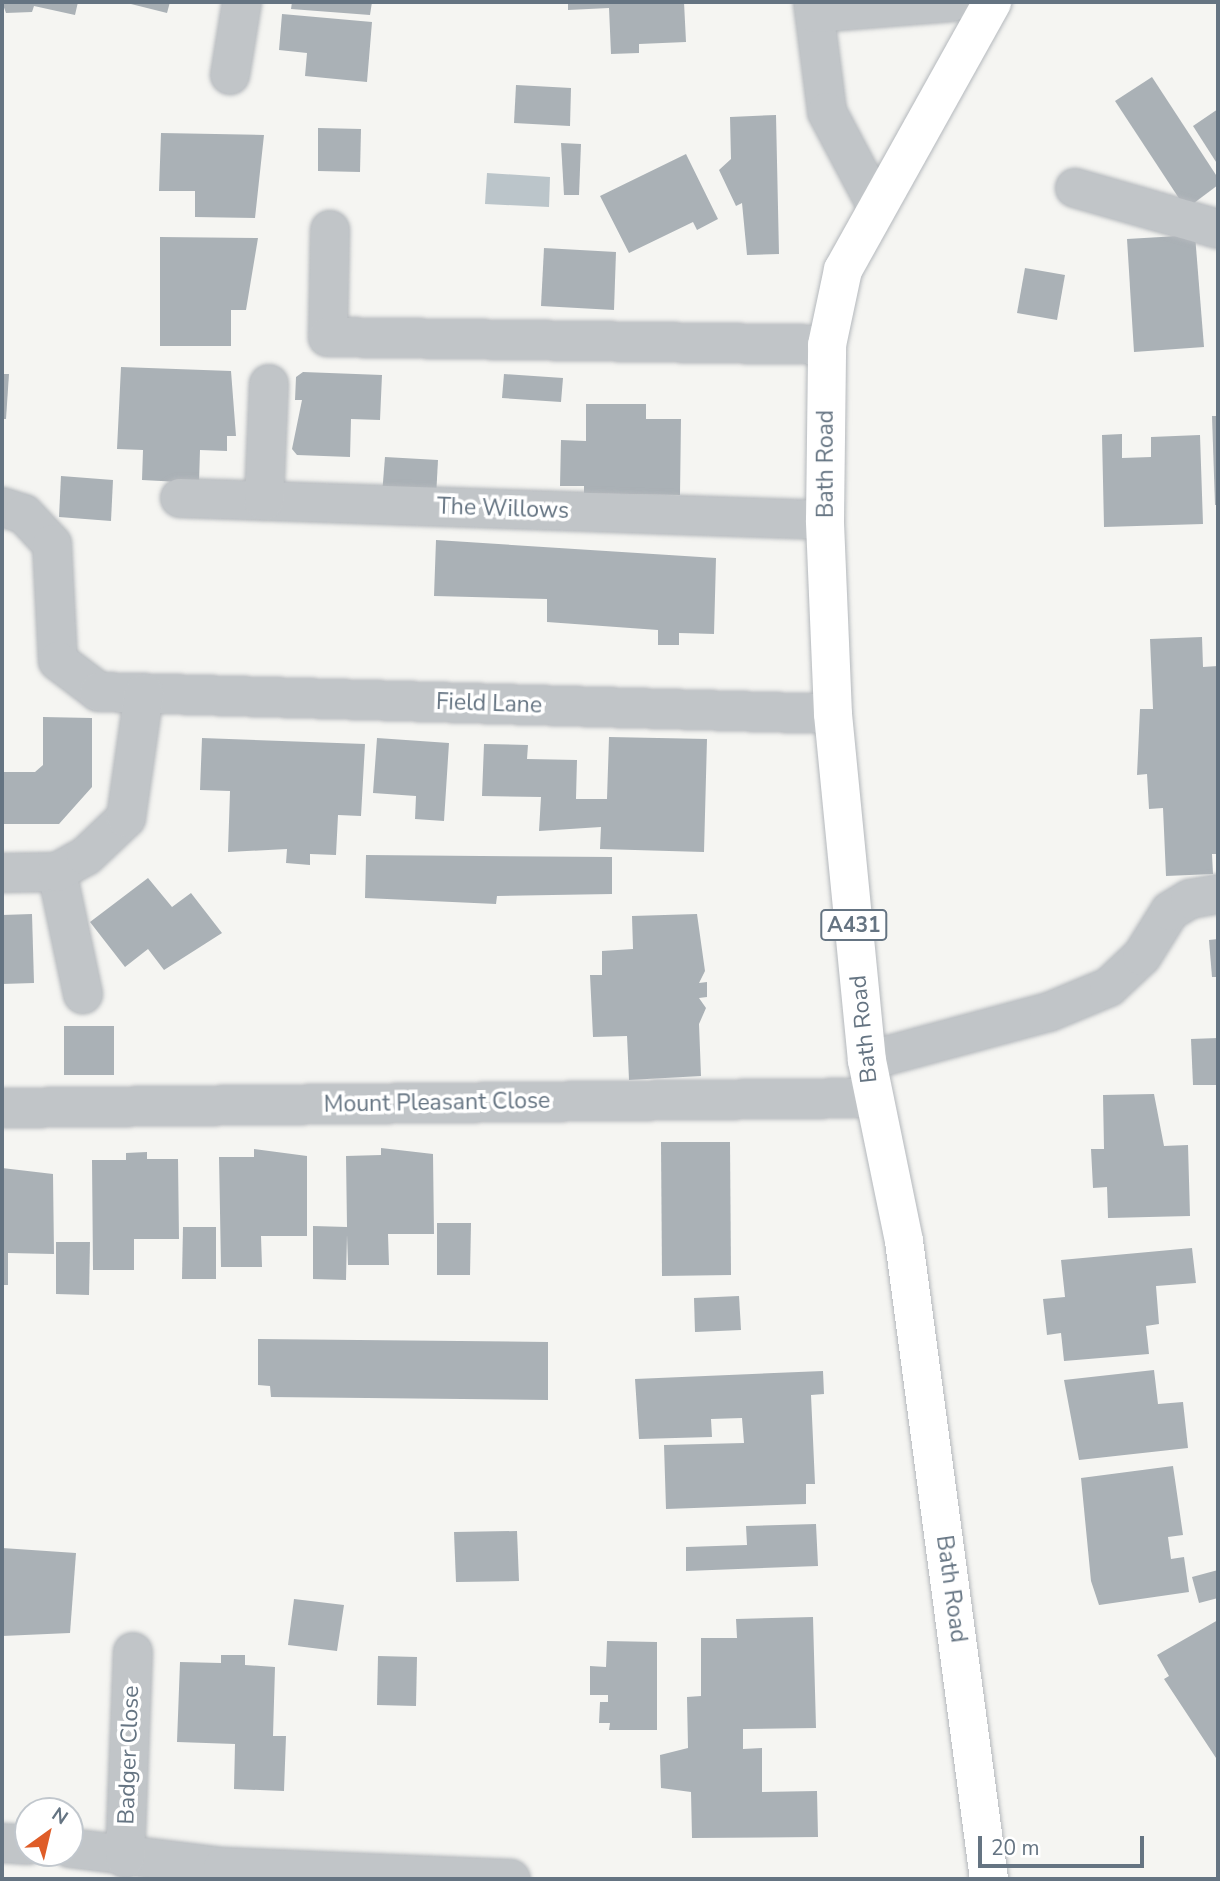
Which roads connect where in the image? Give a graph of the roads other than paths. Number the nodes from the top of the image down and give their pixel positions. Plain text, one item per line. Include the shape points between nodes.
1 (242, 2) edge
2 (952, 2) edge
3 (992, 2) edge
4 (814, 7) edge
5 (230, 75) dead end
6 (1075, 188) dead end
7 (877, 207) junction
8 (1218, 229) edge
9 (330, 230) dead end
10 (827, 345) junction
11 (270, 384) dead end
12 (180, 498) dead end
13 (264, 501) junction
14 (2, 507) edge
15 (825, 520) junction
16 (144, 693) junction
17 (833, 714) junction
18 (57, 872) junction
19 (2, 873) edge
20 (1218, 894) edge
21 (83, 994) dead end
22 (869, 1080) junction
23 (2, 1108) edge
24 (133, 1652) dead end
25 (84, 1851) edge
26 (125, 1858) junction
27 (223, 1873) edge
28 (511, 1879) edge
29 (989, 1879) edge

1 - 5 street
2 - 4 street
3 - 7 main road, Bath Road / A431
4 - 7 street via 827,112
6 - 8 street
7 - 10 main road, Bath Road / A431 via 843,270
9 - 10 street via 328,337
10 - 15 main road, Bath Road / A431
11 - 13 street
12 - 13 street, The Willows
13 - 15 street, The Willows
14 - 16 street, Field Lane via 24,514 52,544 58,661 99,692
15 - 17 main road, Bath Road / A431
16 - 17 street, Field Lane
16 - 18 street via 126,818 86,856
17 - 22 main road, Bath Road / A431
18 - 19 street
18 - 21 street
20 - 22 street, Mount Pleasant Close via 1170,911 1142,956 1109,987
22 - 23 street, Mount Pleasant Close
22 - 29 main road, Bath Road / A431 via 904,1241
24 - 26 street, Badger Close
25 - 26 street
26 - 27 street
27 - 28 street

